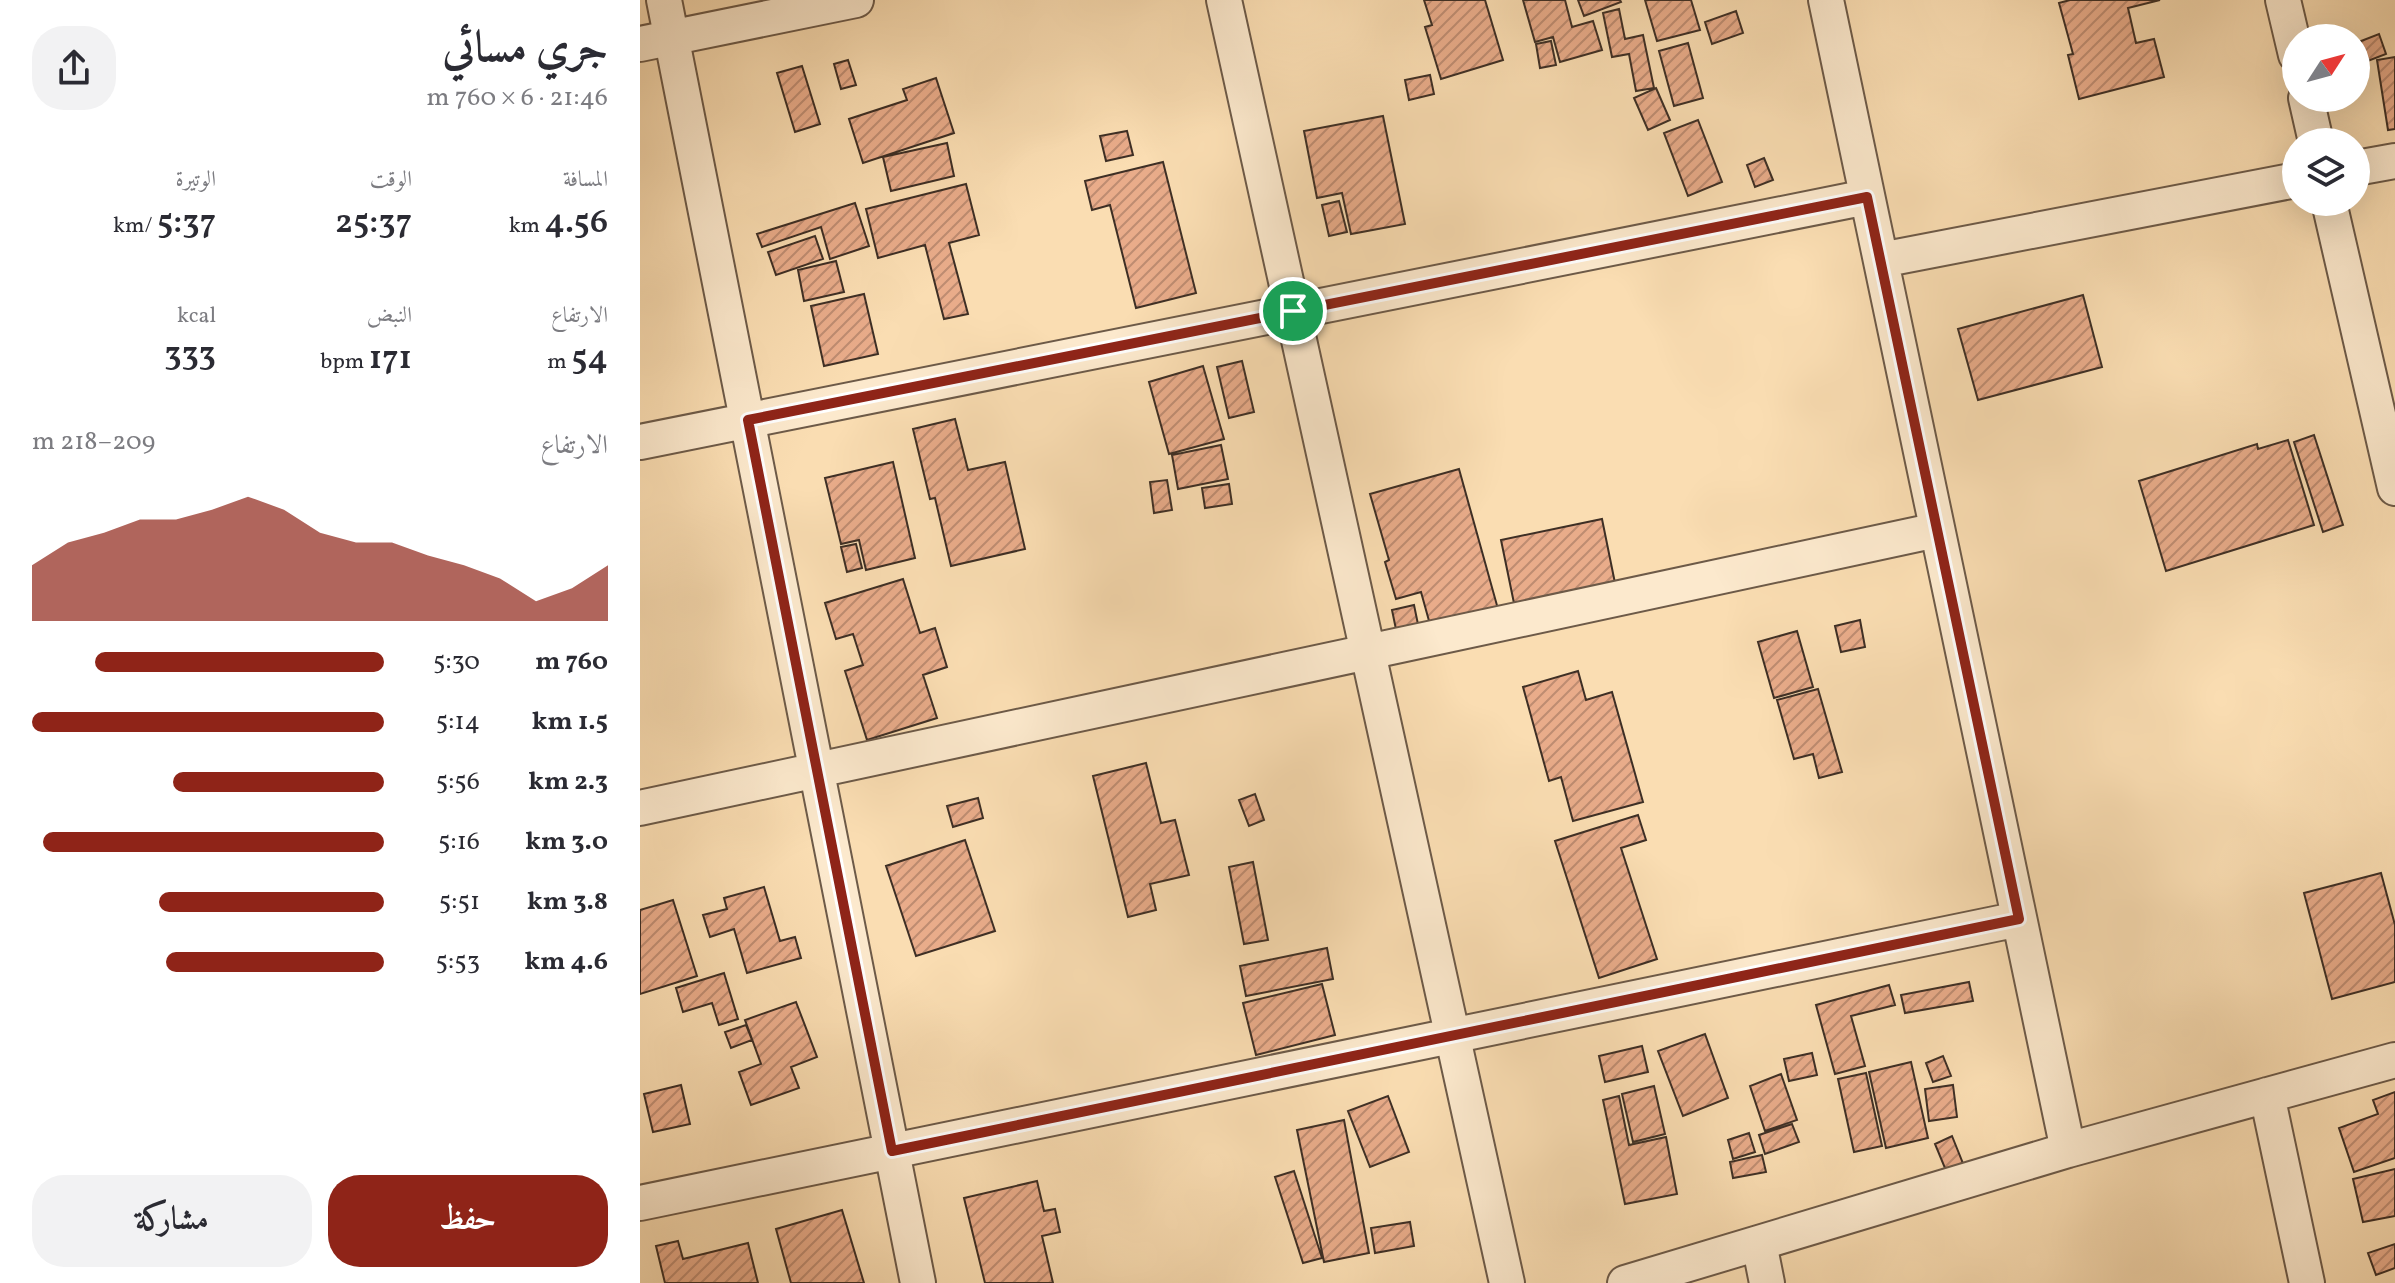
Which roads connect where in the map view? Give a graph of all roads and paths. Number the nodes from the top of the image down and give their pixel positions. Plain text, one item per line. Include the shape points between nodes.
1 (664, 0) edge
2 (856, 0) edge
3 (1224, 0) edge
4 (1826, 0) edge
5 (2283, 0) edge
6 (2289, 24) edge
7 (656, 41) edge
8 (2395, 161) edge
9 (2370, 165) edge
10 (2282, 183) edge
11 (1867, 197) junction
12 (2332, 216) edge
13 (1881, 260) junction
14 (1293, 311) junction
15 (748, 420) junction
16 (640, 442) edge
17 (2395, 488) edge
18 (1937, 530) junction
19 (1368, 652) junction
20 (817, 770) junction
21 (640, 808) edge
22 (2019, 919) junction
23 (1452, 1035) junction
24 (2395, 1060) edge
25 (2267, 1095) junction
26 (2068, 1150) junction
27 (892, 1151) junction
28 (640, 1203) edge
29 (1759, 1243) junction
30 (918, 1283) edge
31 (1507, 1283) edge
32 (1625, 1283) edge
33 (1767, 1283) edge
34 (2307, 1283) edge

1 - 7 street
2 - 7 street
3 - 14 street
4 - 11 street
5 - 6 street
7 - 15 street
8 - 9 street
10 - 13 street
11 - 13 street
11 - 14 street
12 - 17 street
13 - 18 street
14 - 15 street
14 - 19 street
15 - 16 street
15 - 20 street
18 - 19 street
18 - 22 street
19 - 20 street
19 - 23 street
20 - 21 street
20 - 27 street
22 - 23 street
22 - 26 street
23 - 27 street
23 - 31 street
24 - 25 street
25 - 26 street
25 - 34 street
26 - 29 street
27 - 28 street
27 - 30 street
29 - 32 street
29 - 33 street

